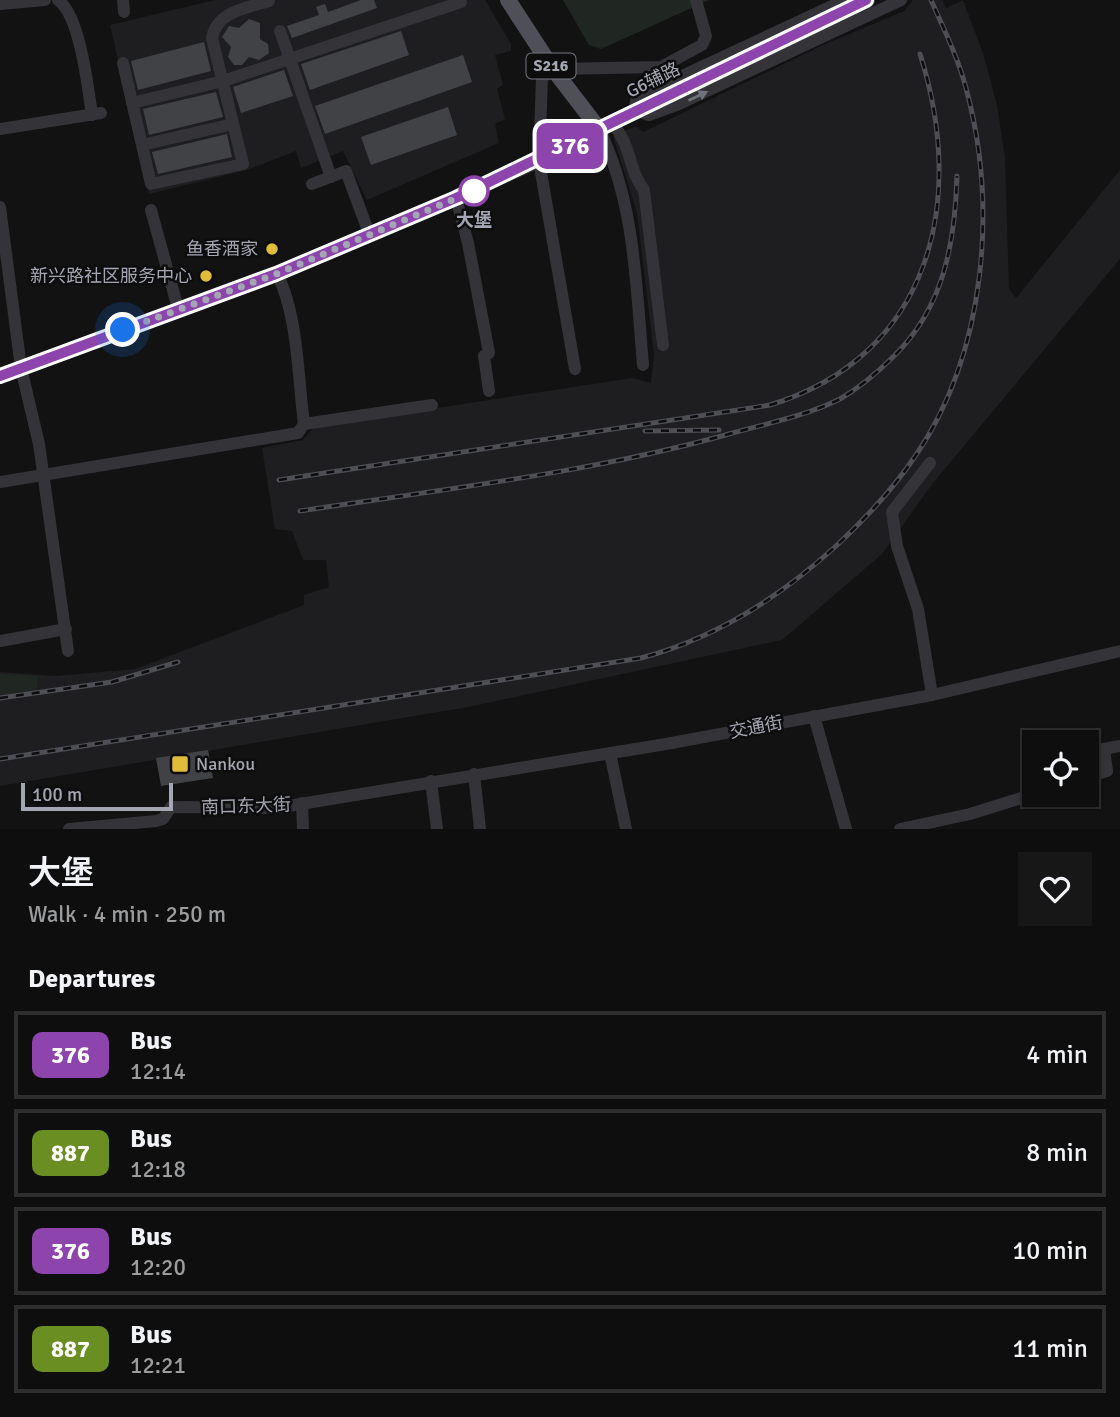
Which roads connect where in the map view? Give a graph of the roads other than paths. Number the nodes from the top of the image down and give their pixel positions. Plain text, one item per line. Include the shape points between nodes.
1 (45, 0) edge
2 (58, 0) edge
3 (508, 0) edge
4 (696, 0) edge
5 (845, 0) edge
6 (867, 0) edge
7 (901, 0) edge
8 (269, 1) edge
9 (461, 2) dead end
10 (0, 4) edge
11 (280, 31) dead end
12 (291, 59) junction
13 (123, 63) dead end
14 (661, 67) junction
15 (553, 69) junction
16 (223, 81) junction
17 (659, 88) junction
18 (132, 103) junction
19 (634, 110) junction
20 (233, 124) junction
21 (605, 125) junction
22 (0, 129) edge
23 (142, 145) junction
24 (539, 161) junction
25 (331, 177) junction
26 (312, 184) dead end
27 (456, 198) junction
28 (0, 207) edge
29 (151, 210) dead end
30 (370, 236) junction
31 (276, 274) junction
32 (179, 312) dead end
33 (663, 345) dead end
34 (643, 365) dead end
35 (21, 368) junction
36 (575, 369) dead end
37 (0, 375) edge
38 (489, 391) dead end
39 (432, 405) dead end
40 (304, 424) junction
41 (930, 463) dead end
42 (44, 475) junction
43 (0, 482) edge
44 (66, 629) junction
45 (0, 641) edge
46 (68, 651) dead end
47 (1120, 651) edge
48 (932, 695) junction
49 (814, 716) junction
50 (1120, 746) edge
51 (610, 753) junction
52 (1099, 773) edge
53 (474, 775) junction
54 (431, 781) junction
55 (389, 788) joint
56 (1022, 798) edge
57 (302, 803) junction
58 (970, 814) junction
59 (159, 825) edge
60 (69, 829) edge
61 (303, 829) edge
62 (438, 829) edge
63 (480, 829) edge
64 (626, 829) edge
65 (846, 829) edge
66 (900, 829) edge
67 (974, 829) edge

1 - 10 street
2 - 22 street via 83,59 97,114
3 - 15 main road, S216
4 - 14 street via 705,36 702,45
5 - 17 street
6 - 19 main road, G6辅路
19 -> 7 street via 649,115 679,104
8 - 16 street via 229,14 216,25 212,44
9 - 12 street
11 - 12 street
12 - 16 street
12 - 25 street
13 - 18 street
14 - 15 street
14 - 17 street
15 - 21 main road, S216
15 - 24 street via 542,78 539,96
16 - 18 street
16 - 20 street
17 - 19 street via 638,97
18 - 23 street
19 - 21 main road, G6辅路
20 - 23 street
20 - 23 street via 243,164 151,184
21 - 24 street
21 - 33 street via 625,137 636,180 644,190
21 - 34 street via 631,233
24 - 27 street
24 - 36 street
25 - 26 street
25 - 30 street via 346,171
27 - 30 street
27 - 38 street via 489,353 484,356
28 - 35 street
29 - 32 street
30 - 31 street
31 - 35 street
31 - 40 street via 291,325
35 - 37 street
35 - 42 street
39 - 40 street
40 - 42 street via 298,433
41 - 48 street via 891,512 918,609
42 - 43 street
42 - 44 street
44 - 45 street
44 - 46 street
47 - 48 street, 交通街
48 - 49 street, 交通街
49 - 51 street, 交通街
49 - 65 street
50 - 52 street via 1104,749 1107,771
51 - 53 street, 交通街
51 - 64 street
53 - 54 street, 交通街
53 - 63 street
54 - 55 street, 交通街
54 - 62 street
55 - 57 street, 南口东大街
56 - 58 street
57 - 59 street, 南口东大街 via 276,808 171,807
57 - 61 street
58 - 66 street
58 - 67 street
59 - 60 street, 南口东大街

